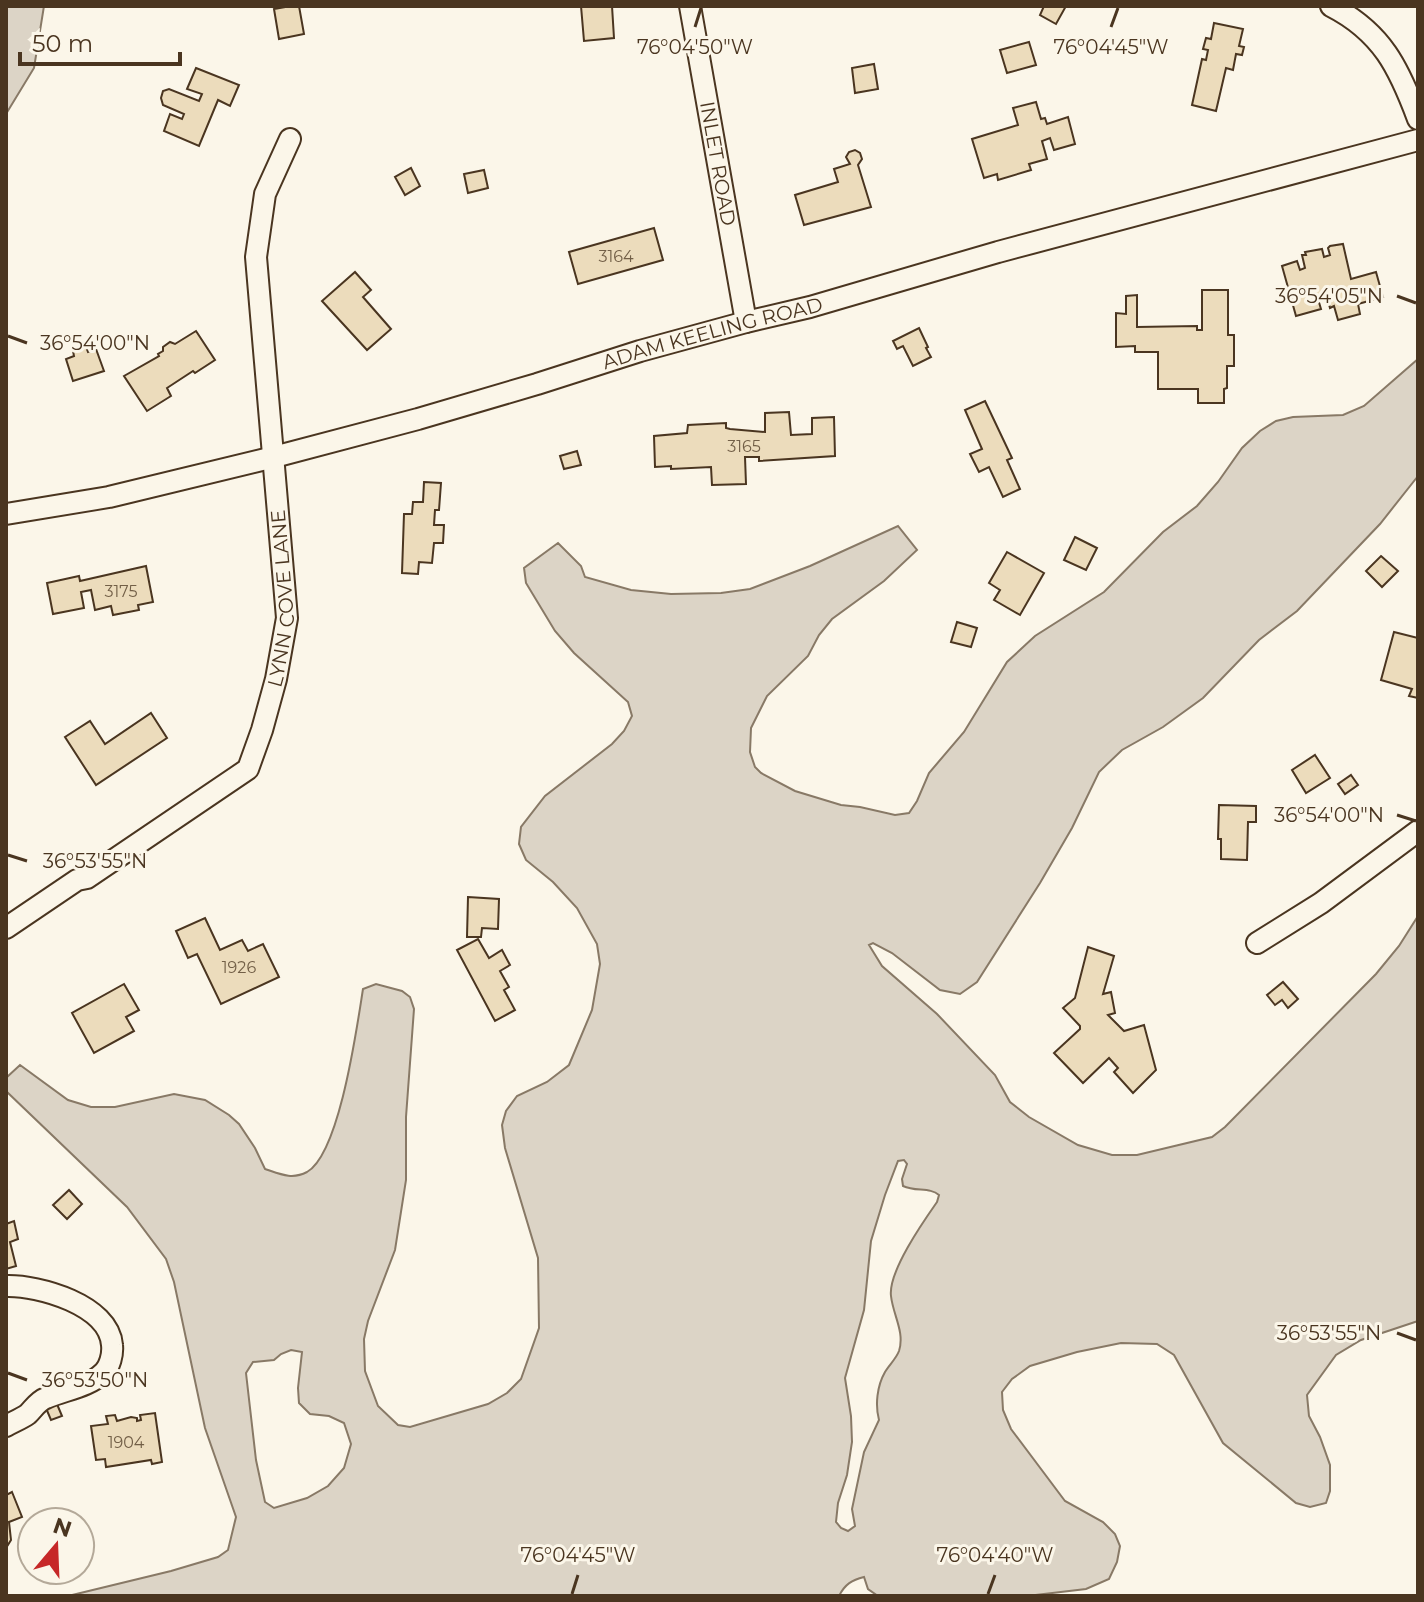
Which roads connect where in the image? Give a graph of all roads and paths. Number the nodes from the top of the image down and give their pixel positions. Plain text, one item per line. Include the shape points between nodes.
1 (690, 6) edge
2 (1331, 6) edge
3 (1418, 119) edge
4 (290, 139) dead end
5 (1418, 140) edge
6 (746, 322) junction
7 (274, 457) junction
8 (6, 514) edge
9 (1418, 831) edge
10 (6, 928) edge
11 (1257, 943) dead end
12 (6, 1286) edge
13 (6, 1426) edge

1 - 6 street, INLET ROAD
2 - 3 street via 1380,44 1404,81
4 - 7 street, LYNN COVE LANE via 265,194 256,257
5 - 6 street, ADAM KEELING ROAD
6 - 7 street, ADAM KEELING ROAD
7 - 8 street, ADAM KEELING ROAD via 109,497
7 - 10 street, LYNN COVE LANE via 287,618 276,679 248,769
9 - 11 street
12 - 13 street via 71,1301 98,1316 112,1341 101,1375 42,1399

